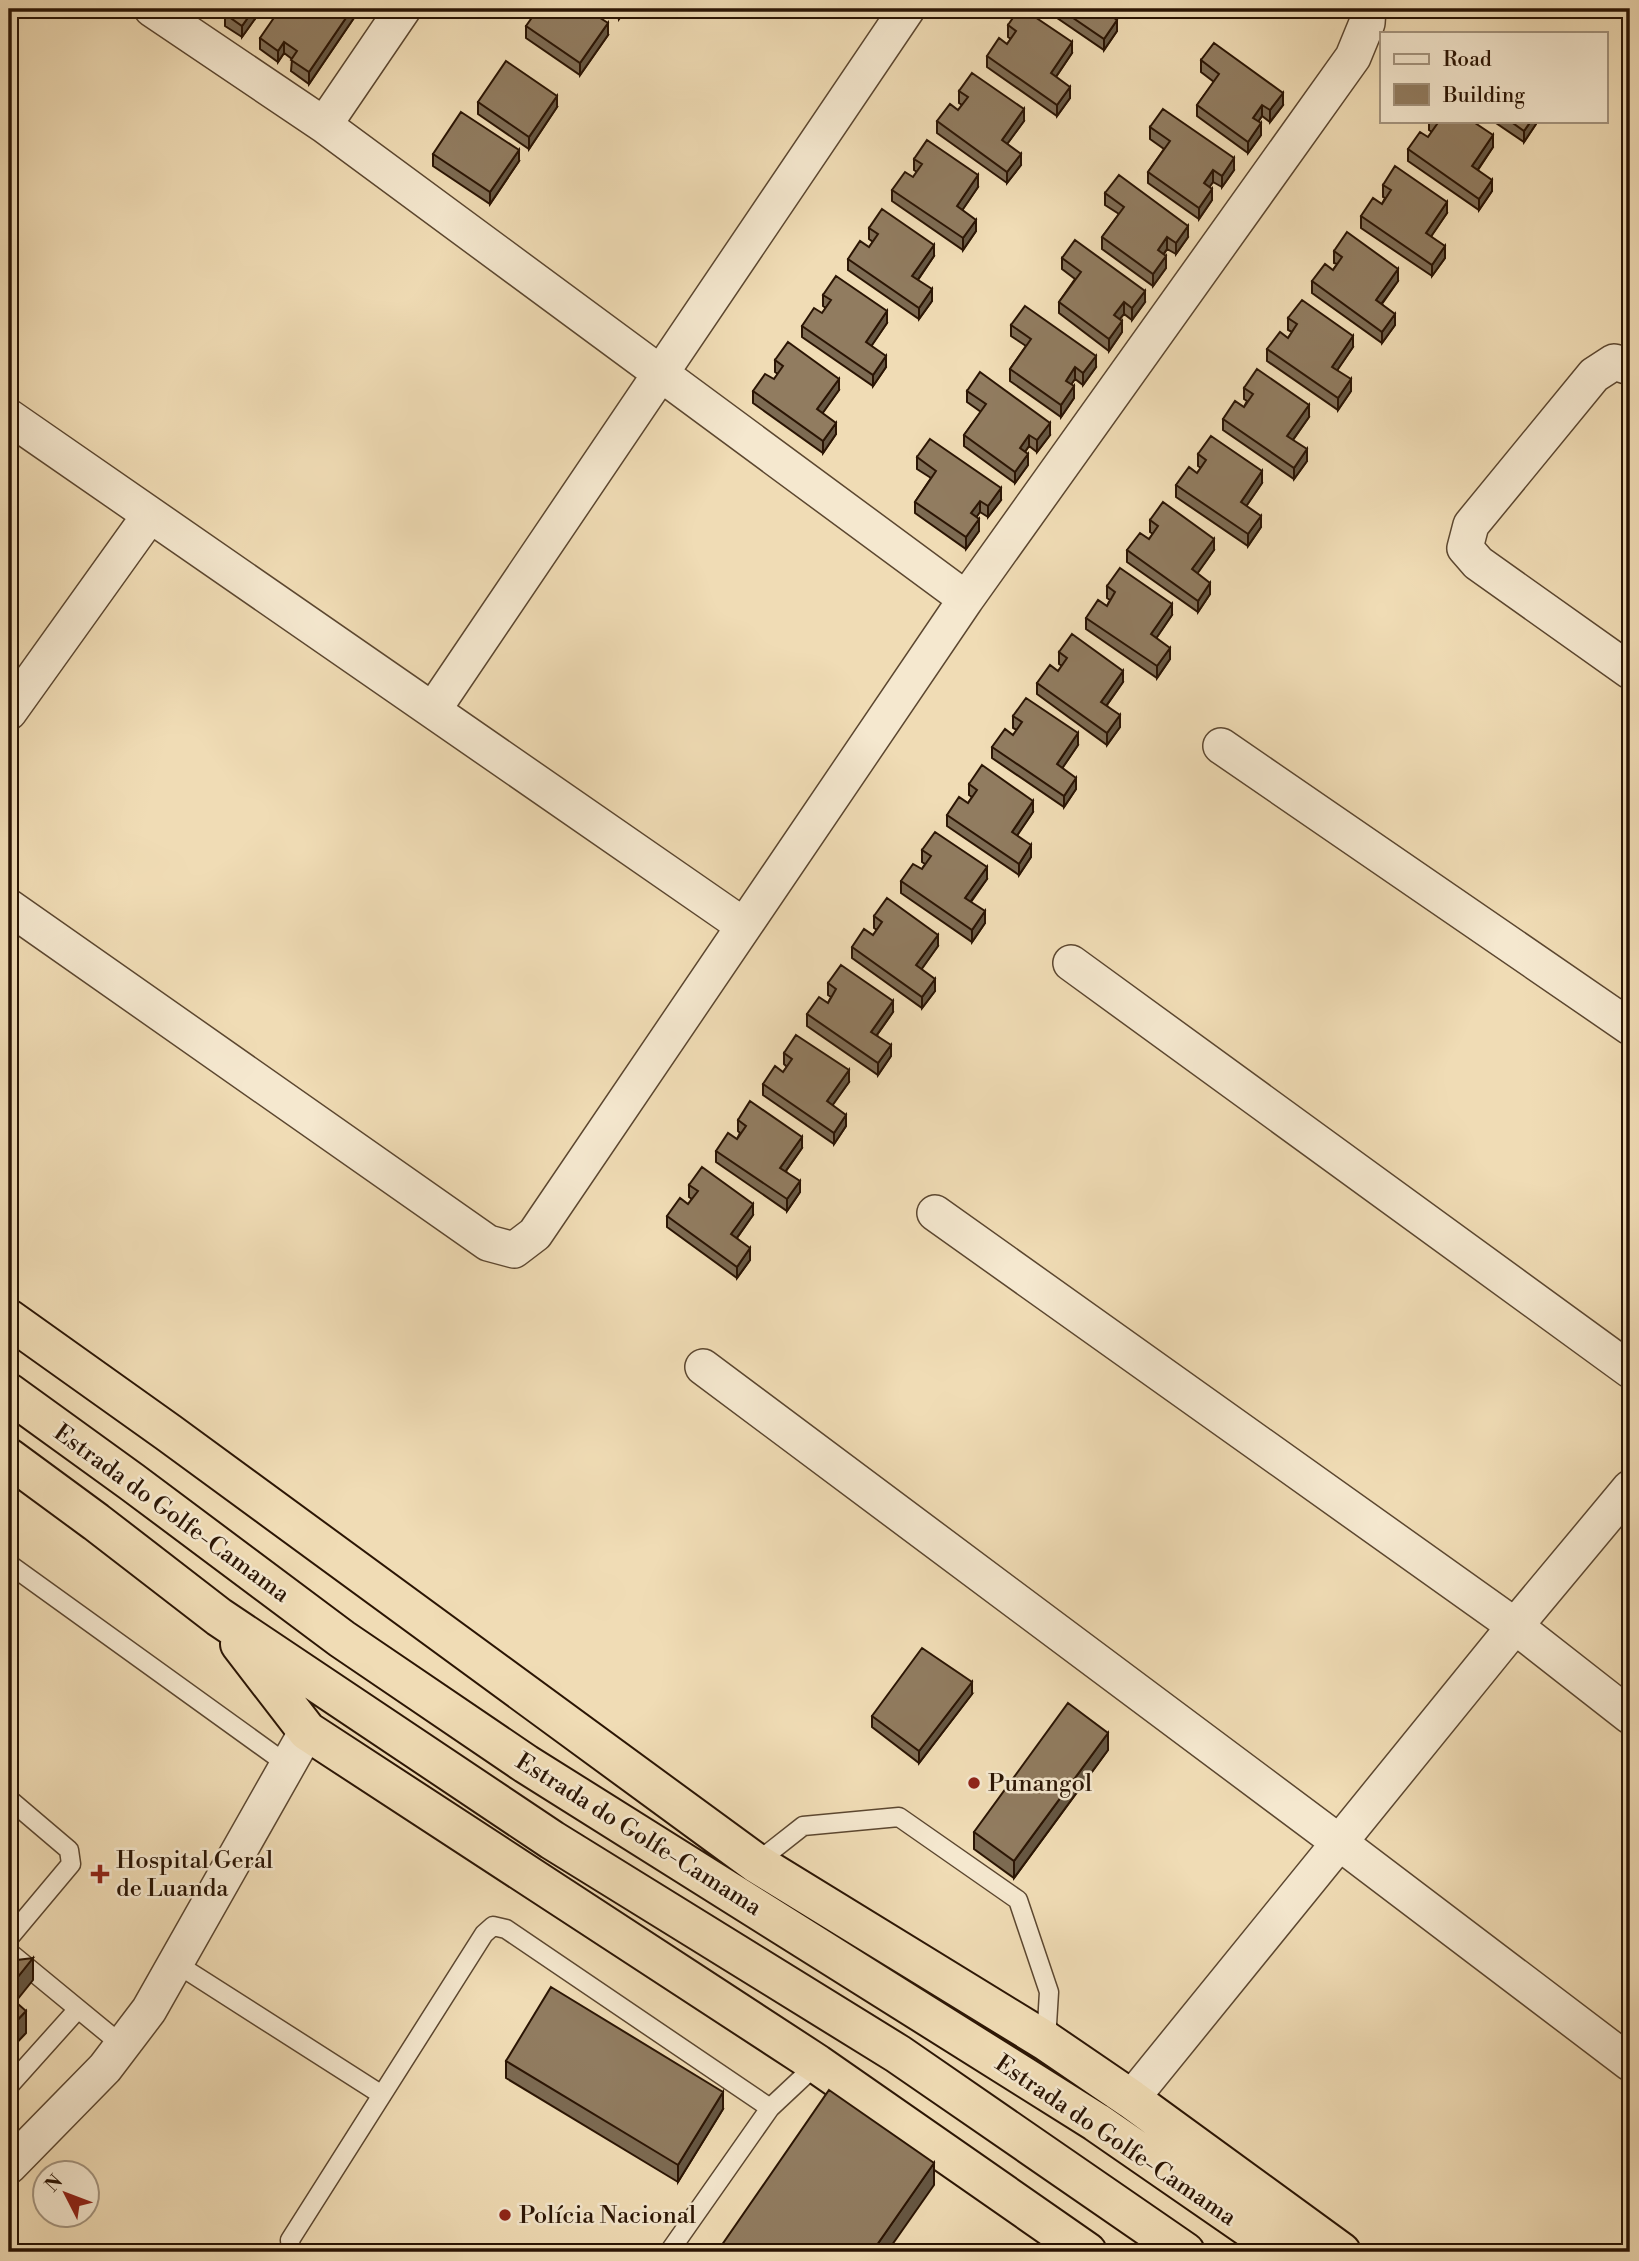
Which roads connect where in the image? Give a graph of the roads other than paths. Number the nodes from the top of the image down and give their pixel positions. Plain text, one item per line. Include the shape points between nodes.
1 (152, 9) edge
2 (403, 9) edge
3 (907, 9) edge
4 (1368, 9) edge
5 (324, 125) junction
6 (1630, 367) edge
7 (662, 373) junction
8 (9, 417) edge
9 (150, 515) junction
10 (966, 599) junction
11 (1630, 671) edge
12 (433, 710) junction
13 (9, 712) edge
14 (1221, 746) dead end
15 (9, 907) edge
16 (744, 926) junction
17 (1071, 963) dead end
18 (1630, 1027) edge
19 (935, 1213) dead end
20 (9, 1319) edge
21 (704, 1367) dead end
22 (1630, 1370) edge
23 (9, 1394) edge
24 (9, 1458) edge
25 (1630, 1488) edge
26 (9, 1564) edge
27 (219, 1617) junction
28 (1515, 1626) junction
29 (1630, 1716) edge
30 (307, 1731) junction
31 (288, 1765) junction
32 (9, 1799) edge
33 (1340, 1843) junction
34 (756, 1863) junction
35 (9, 1938) edge
36 (9, 1952) edge
37 (177, 1964) junction
38 (78, 2009) junction
39 (1046, 2041) junction
40 (122, 2045) junction
41 (1630, 2063) edge
42 (817, 2064) junction
43 (9, 2086) edge
44 (382, 2095) junction
45 (1131, 2099) junction
46 (770, 2108) junction
47 (9, 2166) edge
48 (294, 2252) edge
49 (670, 2252) edge
50 (1087, 2252) edge
51 (1185, 2252) edge
52 (1284, 2252) edge
53 (1341, 2252) edge

1 - 5 street
2 - 5 street
3 - 7 street
4 - 10 street via 1353,57
5 - 7 street
6 - 11 street via 1614,362 1594,376 1471,525 1465,548 1478,563
7 - 10 street
7 - 12 street
8 - 9 street
9 - 12 street
9 - 13 street
10 - 16 street
12 - 16 street
14 - 18 street
15 - 16 street via 488,1243 514,1250 535,1234
17 - 22 street
19 - 28 street
20 - 34 highway
21 - 33 street
23 - 52 highway, Estrada do Golfe-Camama via 342,1639 526,1764 1096,2122
24 - 27 highway, Estrada do Golfe-Camama
25 - 28 street
26 - 31 lane
27 - 30 highway
27 - 51 highway, Estrada do Golfe-Camama via 552,1840 898,2054
28 - 29 street
28 - 33 street
30 - 31 street
30 - 42 highway
31 - 37 street
32 - 35 lane via 69,1850 71,1864
33 - 41 street
33 - 45 street
34 - 39 highway
34 - 39 lane via 803,1826 899,1816 1018,1900 1049,1992
36 - 38 lane
37 - 40 street
37 - 44 lane
38 - 40 lane
38 - 43 lane
39 - 45 highway
40 - 47 street
42 - 46 lane
42 - 50 highway
44 - 46 lane via 493,1926 506,1929
44 - 48 lane via 290,2240
45 - 53 highway
46 - 49 lane

